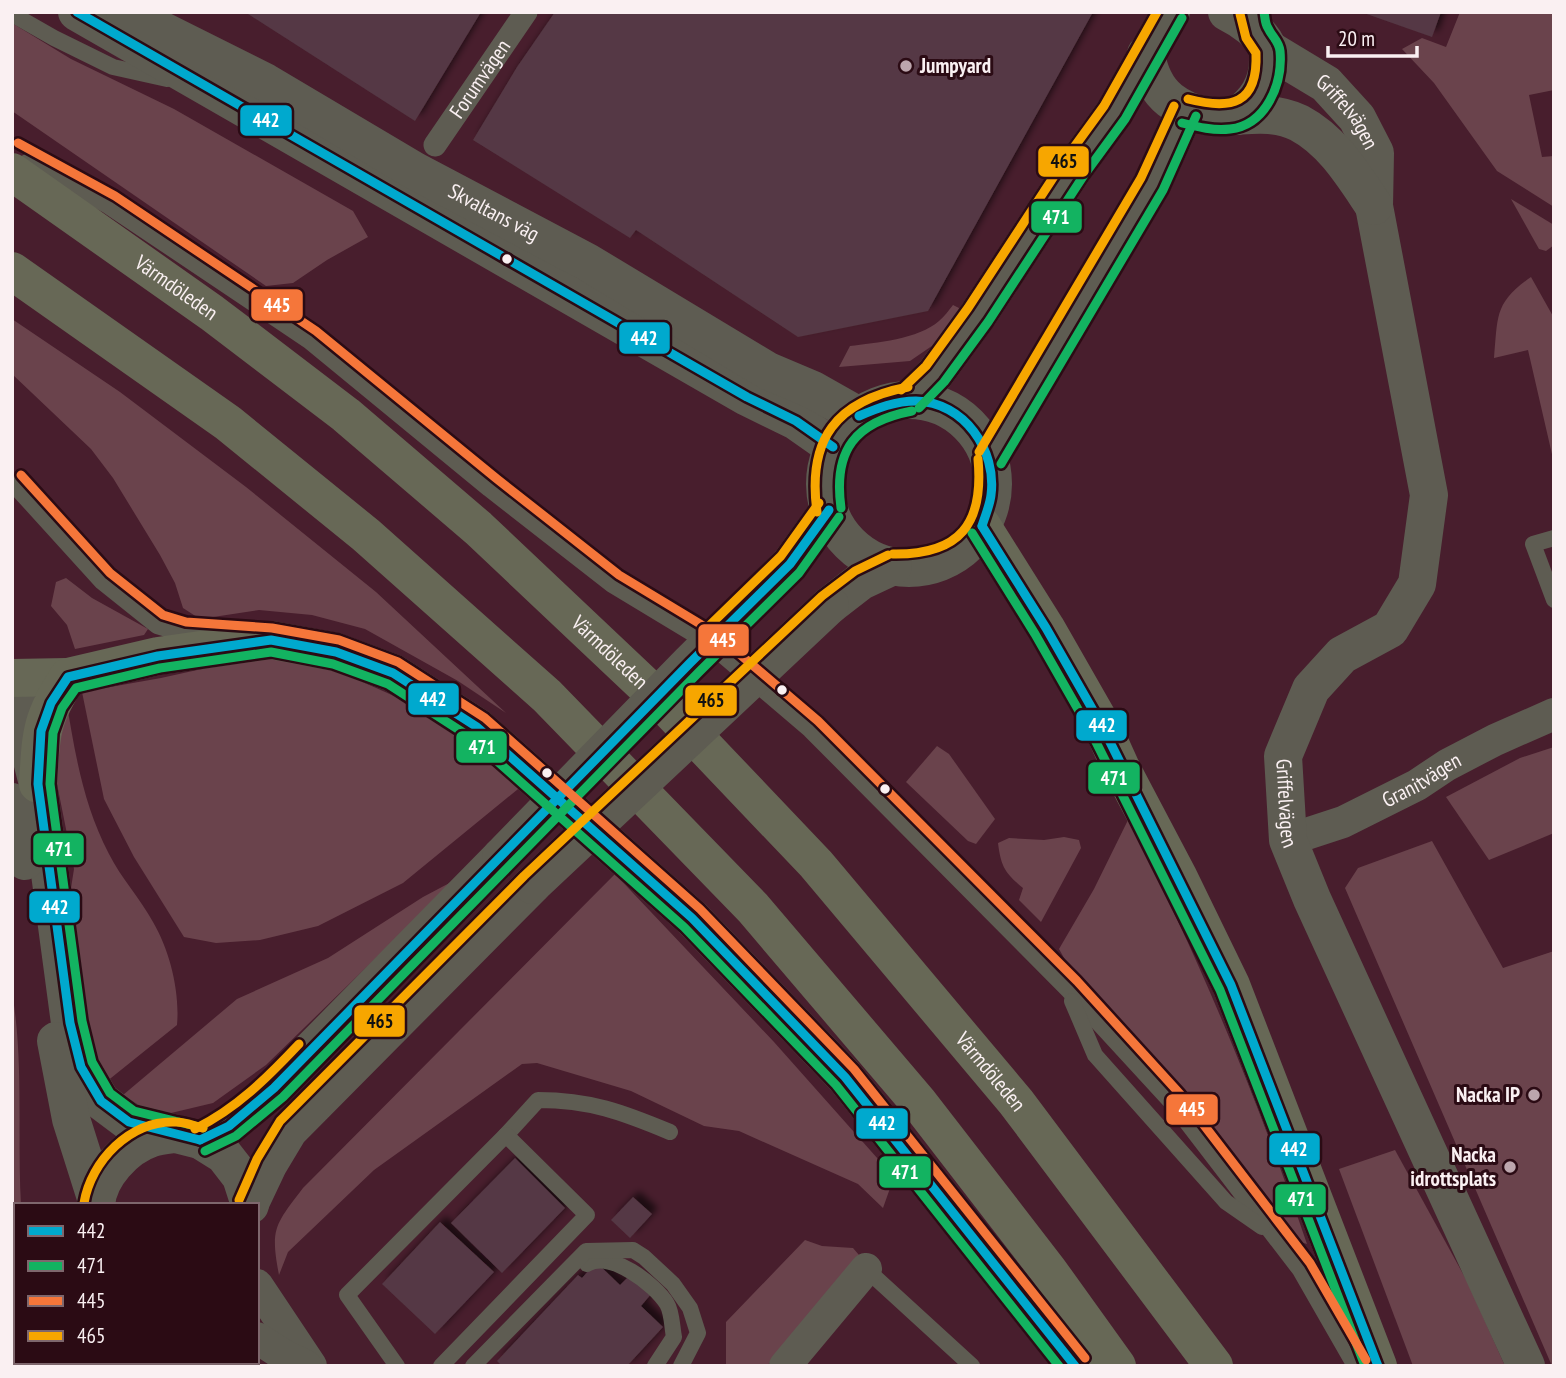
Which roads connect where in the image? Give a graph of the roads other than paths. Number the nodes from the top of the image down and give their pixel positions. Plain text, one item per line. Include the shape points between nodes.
1 (77, 12) edge
2 (125, 12) edge
3 (162, 12) edge
4 (526, 12) edge
5 (12, 14) edge
6 (1173, 14) edge
7 (1251, 26) edge
8 (1146, 54) junction
9 (265, 82) junction
10 (204, 87) junction
11 (1185, 111) junction
12 (1237, 116) junction
13 (435, 145) dead end
14 (12, 154) edge
15 (12, 172) edge
16 (1374, 206) junction
17 (12, 271) edge
18 (910, 399) junction
19 (859, 416) junction
20 (833, 447) junction
21 (990, 458) junction
22 (12, 483) edge
23 (829, 510) junction
24 (982, 526) junction
25 (1554, 538) edge
26 (892, 566) junction
27 (1554, 600) edge
28 (271, 640) junction
29 (68, 677) junction
30 (12, 681) edge
31 (1554, 714) edge
32 (25, 793) edge
33 (1288, 840) junction
34 (1068, 990) junction
35 (670, 1132) dead end
36 (506, 1135) junction
37 (187, 1137) junction
38 (96, 1201) edge
39 (250, 1203) edge
40 (250, 1203) edge
41 (1275, 1237) junction
42 (866, 1269) joint
43 (259, 1289) edge
44 (259, 1339) edge
45 (306, 1366) edge
46 (311, 1366) edge
47 (397, 1366) edge
48 (441, 1366) edge
49 (473, 1366) edge
50 (486, 1366) edge
51 (655, 1366) edge
52 (681, 1366) edge
53 (785, 1366) edge
54 (972, 1366) edge
55 (1075, 1366) edge
56 (1117, 1366) edge
57 (1214, 1366) edge
58 (1355, 1366) edge
59 (1378, 1366) edge
60 (1526, 1366) edge

1 - 10 street, Skvaltans väg
2 - 9 street, Skvaltans väg
3 - 9 lane
4 - 13 street, Forumvägen
5 - 10 lane via 113,67
6 - 8 street
7 - 12 street via 1268,69 1252,105
7 - 16 street, Griffelvägen via 1326,84 1357,118 1375,153
8 - 11 street via 1149,72 1161,92
8 - 18 street via 1114,113 978,315 935,374
9 - 19 street, Skvaltans väg via 415,171 587,262 768,371
10 - 20 street, Skvaltans väg via 796,421
11 - 12 street, Griffelvägen
11 - 21 street via 1152,184
12 - 16 street, Griffelvägen via 1264,114 1297,123 1325,142
14 - 34 lane via 108,206 309,341 612,585 708,643 810,730
15 - 57 highway, Värmdöleden via 346,415 478,528 658,698 816,864 1008,1092
16 - 33 street, Griffelvägen via 1429,495 1418,584 1390,629 1342,655 1311,689 1283,757
17 - 56 highway via 228,423 366,535 547,696 753,908 911,1092
18 - 19 street via 883,404
18 - 21 street via 927,401 959,416 983,442
19 - 20 street
20 - 23 street via 825,479
21 - 24 street via 993,493
22 - 28 lane via 102,582 157,626 184,634
23 - 26 street via 854,547
23 - 37 street, bridge via 790,564 274,1088 229,1126
24 - 26 street via 959,552 944,561 910,568
24 - 59 highway via 1102,726 1231,985
25 - 27 lane via 1533,544
26 - 39 street, bridge via 861,581 830,605 532,885 289,1130
28 - 29 highway via 158,656
28 - 55 highway via 336,652 393,673 477,727 692,918 845,1077
29 - 30 highway
29 - 32 highway via 51,703
30 - 32 street
31 - 33 street, Granitvägen via 1495,740 1343,822
32 - 37 street via 81,1067 101,1101 129,1122
32 - 38 street via 32,894 61,1075
33 - 60 street, Griffelvägen
34 - 41 lane via 1171,1101
34 - 41 lane via 1095,1055 1226,1202
35 - 36 lane via 572,1100 538,1100
36 - 47 lane via 347,1295
36 - 48 lane via 587,1215
37 - 38 street via 152,1138 130,1150 108,1171
37 - 40 street via 224,1154 241,1177
41 - 58 lane via 1300,1270
42 - 53 street
42 - 54 lane
43 - 46 street
44 - 45 street
49 - 52 lane via 586,1251 633,1250 673,1284 690,1308 698,1333
50 - 51 lane via 578,1269 593,1260 641,1276 668,1305 674,1337

